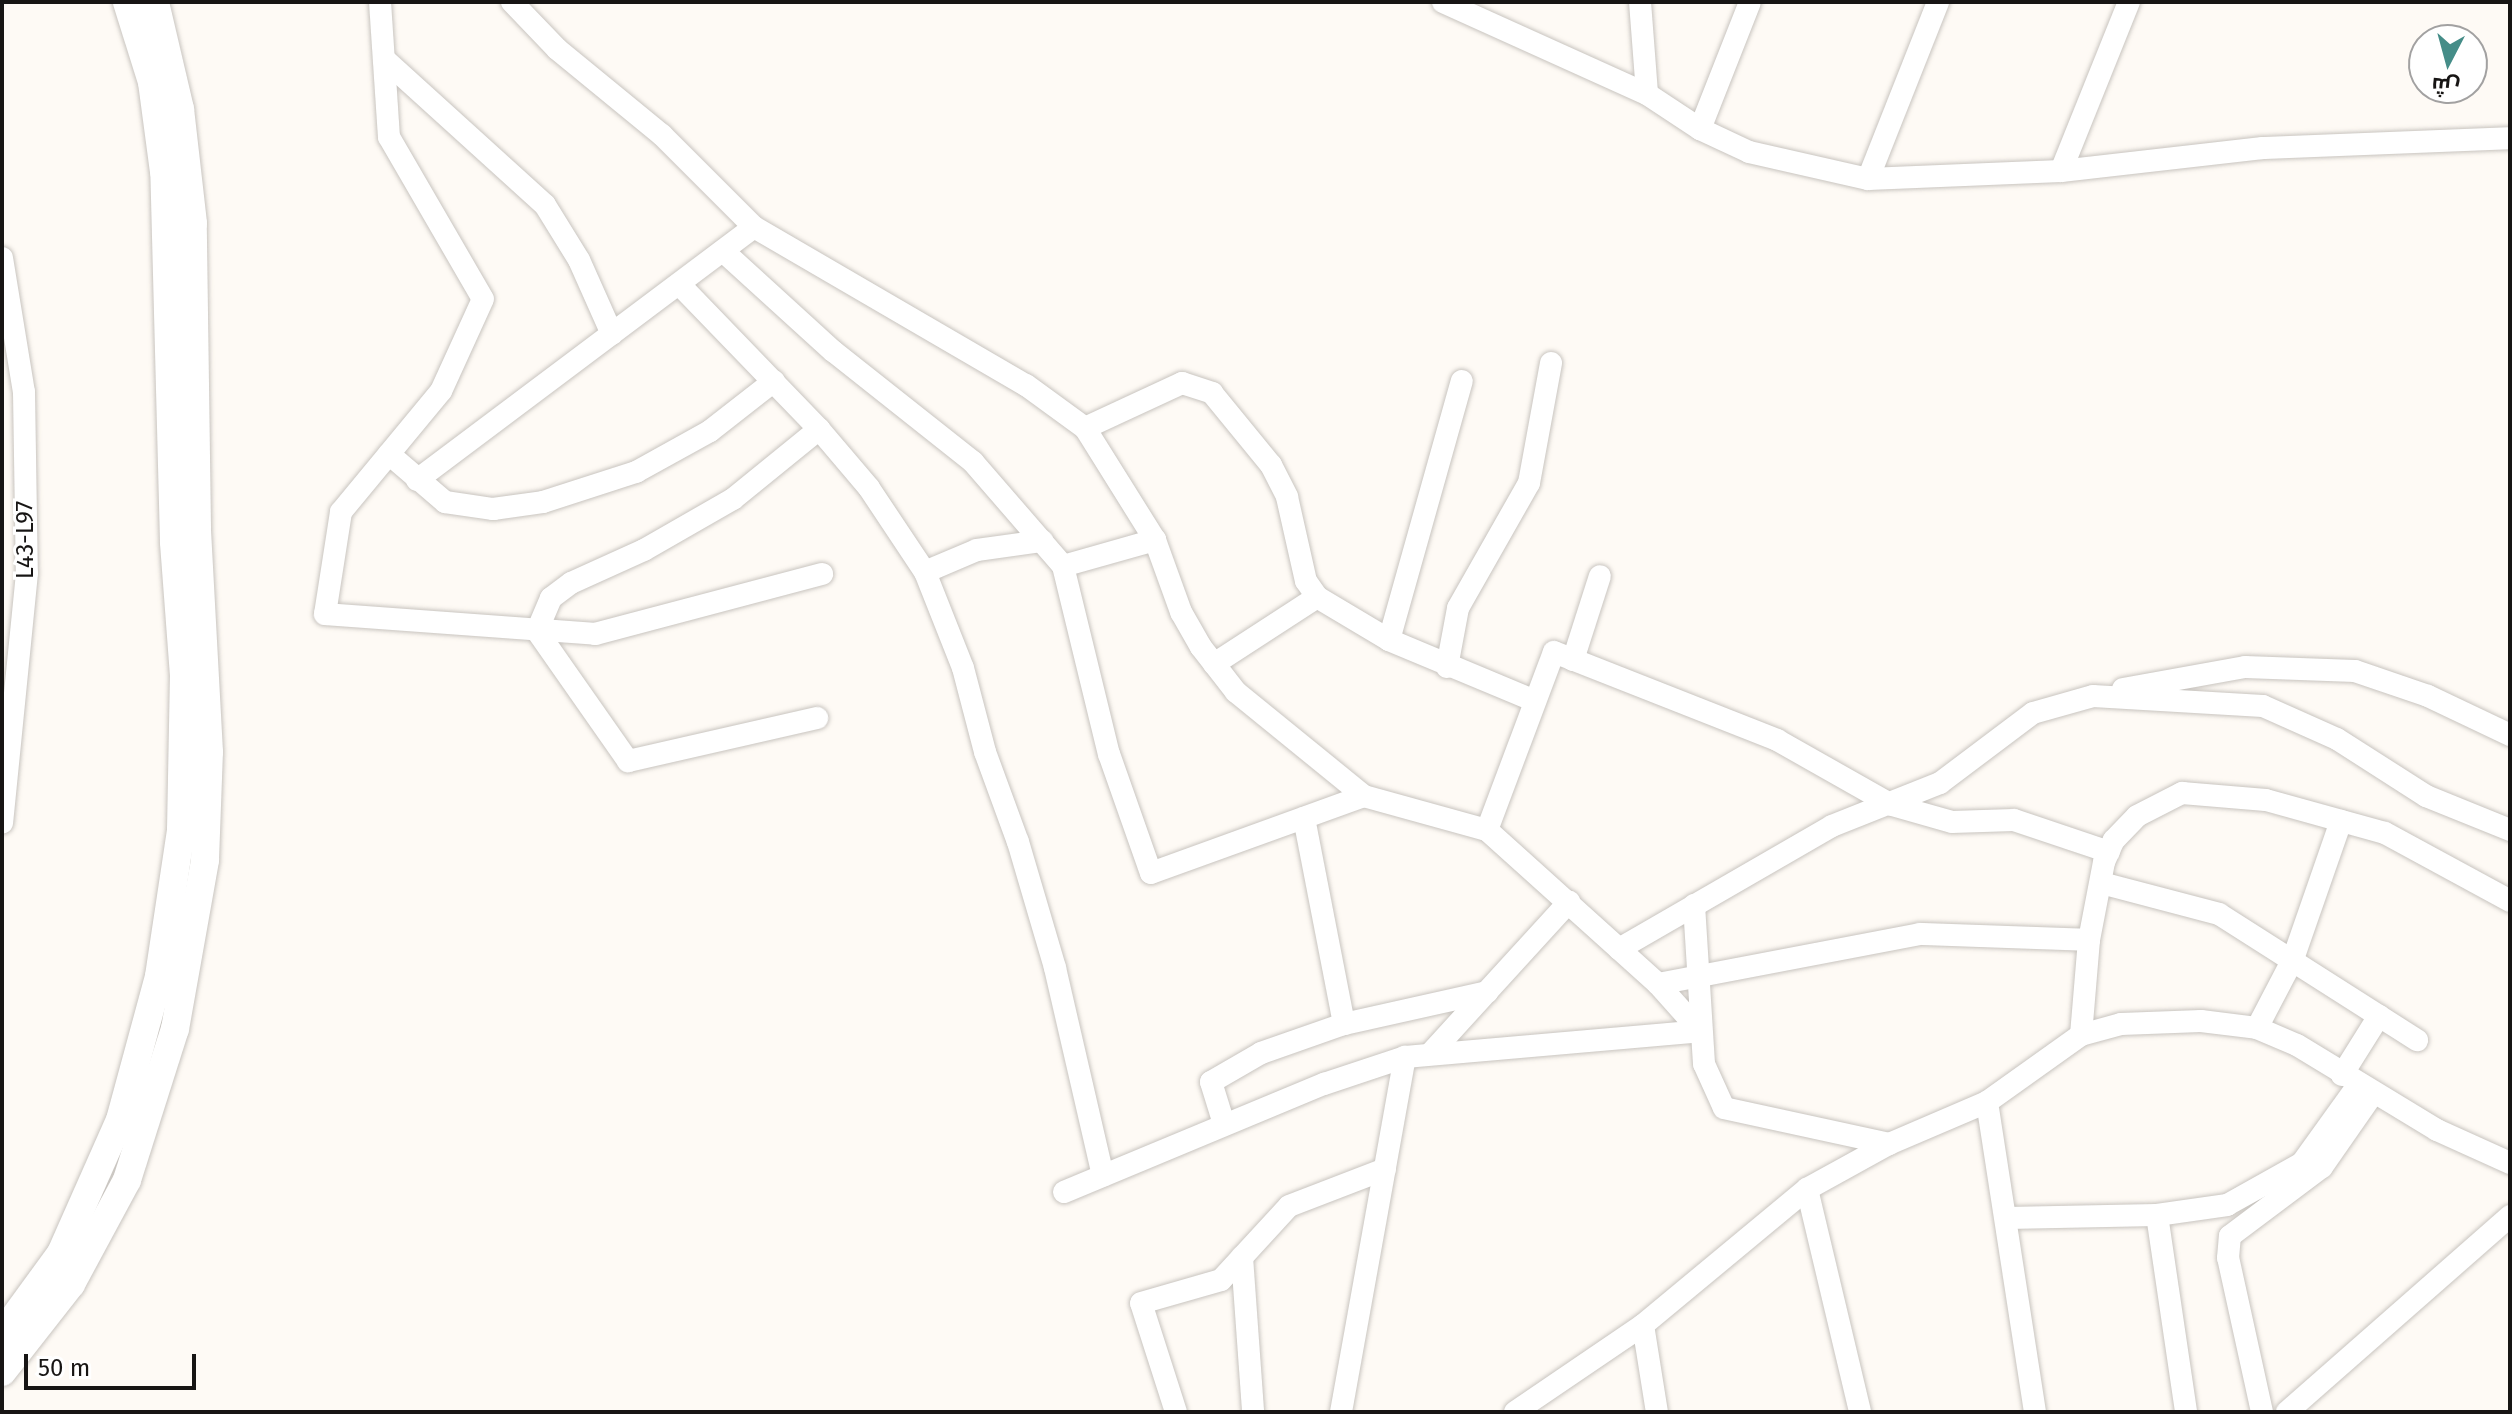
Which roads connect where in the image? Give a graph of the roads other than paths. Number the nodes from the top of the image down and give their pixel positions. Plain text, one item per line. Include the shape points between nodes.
1 (127, 2) edge
2 (155, 2) edge
3 (380, 2) edge
4 (512, 2) edge
5 (1443, 2) edge
6 (1640, 2) edge
7 (1750, 2) edge
8 (1938, 2) edge
9 (2129, 2) edge
10 (1470, 9) edge
11 (384, 59) junction
12 (1647, 94) junction
13 (1700, 129) junction
14 (2510, 138) edge
15 (2061, 171) junction
16 (1868, 179) junction
17 (754, 227) junction
18 (723, 251) junction
19 (2, 258) edge
20 (679, 284) junction
21 (183, 312) junction
22 (612, 334) junction
23 (1551, 363) dead end
24 (774, 381) junction
25 (1462, 381) dead end
26 (1085, 428) junction
27 (819, 429) junction
28 (389, 454) junction
29 (417, 480) junction
30 (1155, 540) junction
31 (1042, 541) junction
32 (1063, 566) junction
33 (925, 572) junction
34 (822, 574) dead end
35 (1600, 576) dead end
36 (1317, 597) junction
37 (537, 631) junction
38 (1389, 640) junction
39 (1573, 660) junction
40 (1214, 664) junction
41 (1447, 667) junction
42 (2093, 696) junction
43 (1535, 701) junction
44 (817, 718) dead end
45 (2510, 735) edge
46 (1364, 796) junction
47 (1892, 805) junction
48 (1304, 818) junction
49 (2341, 821) junction
50 (2, 823) edge
51 (1487, 830) junction
52 (2510, 830) edge
53 (2109, 852) junction
54 (2101, 883) junction
55 (2510, 901) edge
56 (1569, 902) junction
57 (1694, 905) junction
58 (2089, 940) junction
59 (1619, 949) junction
60 (2293, 959) junction
61 (1697, 977) junction
62 (1658, 984) junction
63 (1487, 992) junction
64 (2379, 1016) junction
65 (1344, 1024) junction
66 (2257, 1028) junction
67 (1700, 1031) junction
68 (2081, 1035) junction
69 (2417, 1040) dead end
70 (1431, 1053) junction
71 (1405, 1057) junction
72 (2358, 1085) junction
73 (1987, 1102) junction
74 (1224, 1124) junction
75 (1889, 1144) junction
76 (2510, 1163) edge
77 (1385, 1169) junction
78 (1103, 1176) junction
79 (1807, 1189) junction
80 (1064, 1192) dead end
81 (2157, 1215) junction
82 (2510, 1216) edge
83 (2007, 1218) junction
84 (1242, 1257) junction
85 (1643, 1325) junction
86 (2, 1334) edge
87 (2, 1372) edge
88 (1176, 1412) edge
89 (1253, 1412) edge
90 (1341, 1412) edge
91 (1515, 1412) edge
92 (1657, 1412) edge
93 (1860, 1412) edge
94 (2035, 1412) edge
95 (2186, 1412) edge
96 (2262, 1412) edge
97 (2287, 1412) edge

1 - 21 street via 152,82
2 - 21 street via 187,155
3 - 11 street
4 - 17 street via 557,49 662,135
5 - 10 street
6 - 12 street
7 - 13 street
8 - 16 street
9 - 15 street
10 - 12 street
11 - 22 street via 545,205 579,260
11 - 28 street via 389,137 483,299 441,391
12 - 13 street
13 - 16 street via 1749,152
14 - 15 street via 2263,148
15 - 16 street
17 - 18 street
17 - 26 street via 1026,385
18 - 20 street
18 - 31 street via 833,351 973,462
19 - 50 street, L43-L97 via 24,392 27,573
20 - 22 street
20 - 24 street
21 - 86 street via 174,542 185,724 181,830 169,925 135,1074 101,1173 61,1253
21 - 87 street via 209,808 190,964 157,1093 111,1216 71,1284
22 - 29 street
23 - 41 street via 1529,483 1458,608
24 - 27 street
24 - 29 street via 710,431 636,472 580,494 493,509 465,508 431,494
25 - 38 street
26 - 30 street
26 - 36 street via 1182,383 1212,393 1271,465 1287,497 1306,581
27 - 33 street via 869,488
27 - 37 street via 733,499 644,550 571,583 551,598
28 - 29 street
28 - 37 street via 341,512 325,614
30 - 32 street
30 - 40 street via 1181,612
31 - 32 street
31 - 33 street via 977,550
32 - 48 street via 1109,754 1151,873
33 - 78 street via 963,668 985,752 1018,842 1055,968
34 - 37 street via 625,628 569,635
35 - 39 street
36 - 38 street
36 - 40 street
37 - 44 street via 628,761
38 - 41 street
39 - 43 street via 1554,652
39 - 47 street via 1777,740
40 - 46 street via 1236,692
41 - 43 street
42 - 45 street via 2207,670 2320,667 2393,682
42 - 47 street via 2033,713 1940,783
42 - 52 street via 2263,706 2337,739 2426,796
43 - 51 street
46 - 48 street
46 - 51 street
47 - 53 street via 1952,822 2014,820
47 - 57 street via 1832,826
48 - 65 street
49 - 53 street via 2266,800 2182,793 2137,816
49 - 55 street via 2385,833
49 - 60 street
51 - 56 street
53 - 54 street
54 - 58 street
54 - 60 street via 2219,914
56 - 59 street
56 - 63 street
57 - 59 street
57 - 61 street
58 - 61 street via 1920,934
58 - 68 street
59 - 62 street
60 - 64 street
60 - 66 street
61 - 62 street
61 - 67 street
62 - 67 street
63 - 65 street
63 - 70 street
64 - 69 street
64 - 72 street
65 - 74 street via 1261,1053 1211,1082
66 - 68 street via 2201,1021 2134,1023
66 - 72 street
67 - 70 street
67 - 75 street via 1704,1064 1724,1108
68 - 73 street
70 - 71 street
71 - 74 street
71 - 77 street
72 - 76 street
72 - 81 street via 2302,1163 2227,1205
72 - 96 street via 2322,1167 2230,1236 2228,1258
73 - 75 street
73 - 83 street
74 - 78 street
75 - 79 street
77 - 84 street via 1289,1206
77 - 90 street
78 - 80 street
79 - 85 street
79 - 93 street
81 - 83 street
81 - 95 street
82 - 97 street
83 - 94 street
84 - 88 street via 1221,1280 1141,1303
84 - 89 street
85 - 91 street
85 - 92 street

